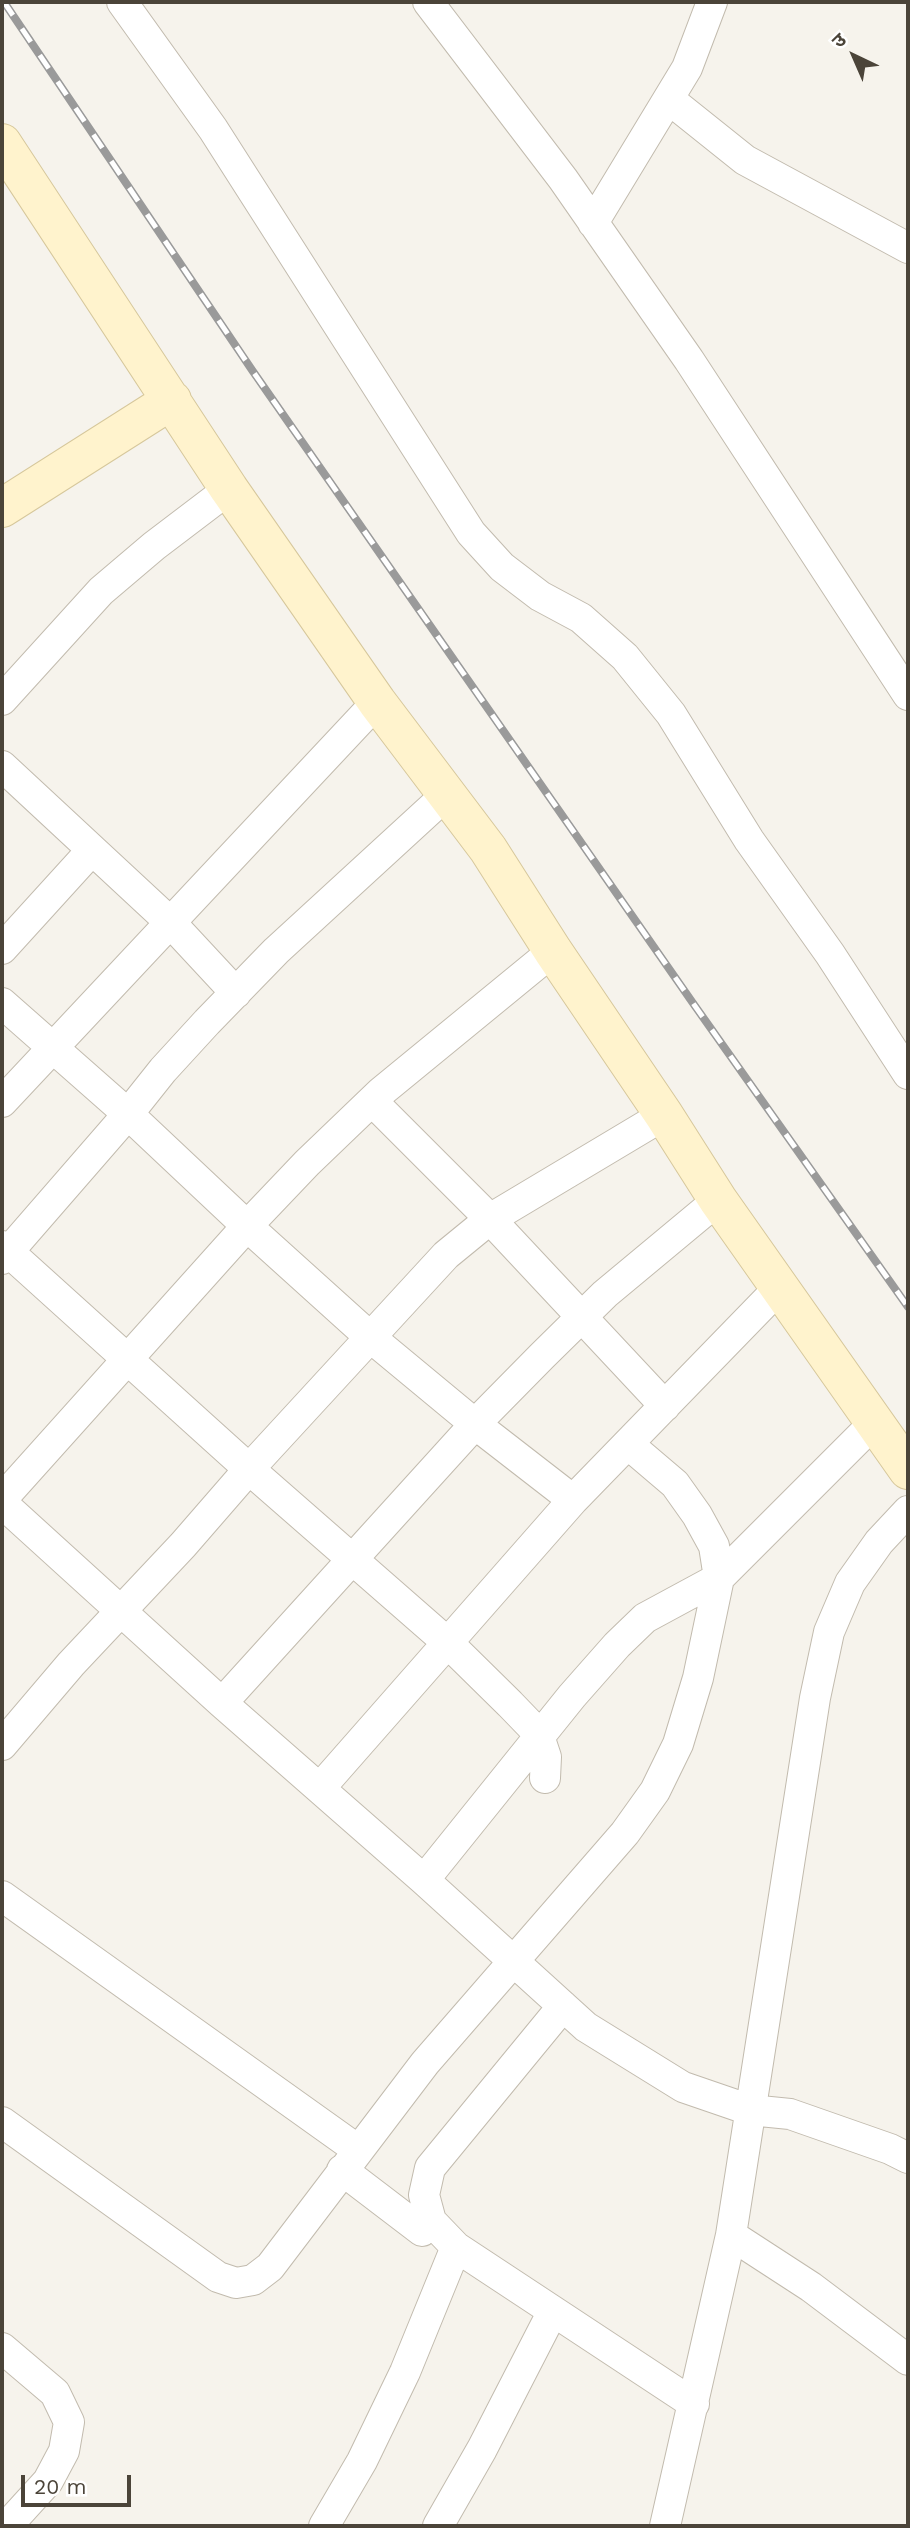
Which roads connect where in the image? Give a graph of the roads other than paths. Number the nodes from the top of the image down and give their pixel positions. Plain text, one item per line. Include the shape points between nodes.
1 (122, 2) edge
2 (428, 2) edge
3 (712, 2) edge
4 (670, 100) junction
5 (2, 144) edge
6 (593, 223) junction
7 (908, 248) edge
8 (172, 400) junction
9 (229, 489) junction
10 (2, 508) edge
11 (908, 695) edge
12 (2, 701) edge
13 (377, 702) junction
14 (2, 766) edge
15 (446, 795) junction
16 (92, 850) junction
17 (170, 922) junction
18 (2, 949) edge
19 (553, 951) junction
20 (236, 993) junction
21 (2, 1003) edge
22 (52, 1047) junction
23 (908, 1074) edge
24 (372, 1101) junction
25 (2, 1102) edge
26 (128, 1114) junction
27 (664, 1115) junction
28 (718, 1200) junction
29 (490, 1219) junction
30 (247, 1226) junction
31 (4, 1253) edge
32 (780, 1287) junction
33 (581, 1317) junction
34 (370, 1337) junction
35 (128, 1359) junction
36 (665, 1406) junction
37 (874, 1423) junction
38 (475, 1424) junction
39 (628, 1444) junction
40 (249, 1469) junction
41 (908, 1470) edge
42 (573, 1500) junction
43 (2, 1501) edge
44 (908, 1511) edge
45 (352, 1559) junction
46 (719, 1578) junction
47 (121, 1611) junction
48 (448, 1643) junction
49 (222, 1703) junction
50 (539, 1738) junction
51 (2, 1745) edge
52 (545, 1778) dead end
53 (320, 1788) junction
54 (424, 1880) junction
55 (2, 1896) edge
56 (514, 1961) junction
57 (563, 2006) junction
58 (750, 2110) junction
59 (2, 2122) edge
60 (908, 2158) edge
61 (350, 2160) junction
62 (422, 2231) dead end
63 (731, 2235) junction
64 (456, 2247) junction
65 (553, 2311) junction
66 (2, 2348) edge
67 (908, 2360) edge
68 (694, 2404) junction
69 (6, 2526) edge
70 (324, 2526) edge
71 (438, 2526) edge
72 (665, 2526) edge

1 - 23 street via 213,129 471,533 502,567 540,596 581,618 625,657 670,714 749,840
2 - 6 street
3 - 4 street
4 - 6 street
4 - 7 street via 745,160
5 - 8 street
6 - 11 street via 689,360
8 - 9 street
8 - 10 street
9 - 12 street via 101,591
9 - 13 street
13 - 15 street
13 - 17 street
14 - 16 street
15 - 19 street via 488,849
15 - 20 street
16 - 17 street
16 - 18 street
17 - 20 street
17 - 22 street
19 - 24 street
19 - 27 street
20 - 26 street
21 - 22 street
22 - 25 street
22 - 26 street
24 - 29 street
24 - 30 street
26 - 30 street
26 - 31 street
27 - 28 street
27 - 29 street
28 - 32 street
28 - 33 street
29 - 33 street
29 - 34 street via 446,1255
30 - 34 street
30 - 35 street
31 - 35 street
32 - 36 street
32 - 37 street
33 - 36 street
33 - 38 street
34 - 38 street
34 - 40 street
35 - 40 street
35 - 43 street
36 - 39 street
37 - 41 street
37 - 46 street
38 - 42 street
38 - 45 street
39 - 42 street
39 - 46 street via 675,1484 697,1515 715,1546
40 - 45 street
40 - 47 street
42 - 48 street
43 - 47 street
44 - 58 street via 850,1583 829,1633
45 - 48 street
45 - 49 street
46 - 50 street via 645,1618
46 - 56 street via 690,1705 656,1791
47 - 49 street
47 - 51 street
48 - 50 street
48 - 53 street
49 - 53 street
50 - 52 street via 546,1757
50 - 54 street
53 - 54 street
54 - 56 street
55 - 61 street
56 - 57 street
56 - 61 street via 425,2063
57 - 58 street via 586,2027 683,2087
57 - 64 street via 430,2168 424,2195 432,2221
58 - 60 street via 790,2114
58 - 63 street
59 - 61 street via 218,2277 236,2283 253,2280 270,2267
61 - 62 street
63 - 67 street via 811,2287
63 - 68 street
64 - 65 street
64 - 70 street via 405,2372
65 - 68 street
65 - 71 street
66 - 69 street via 55,2393 69,2421 64,2451 48,2480
68 - 72 street

